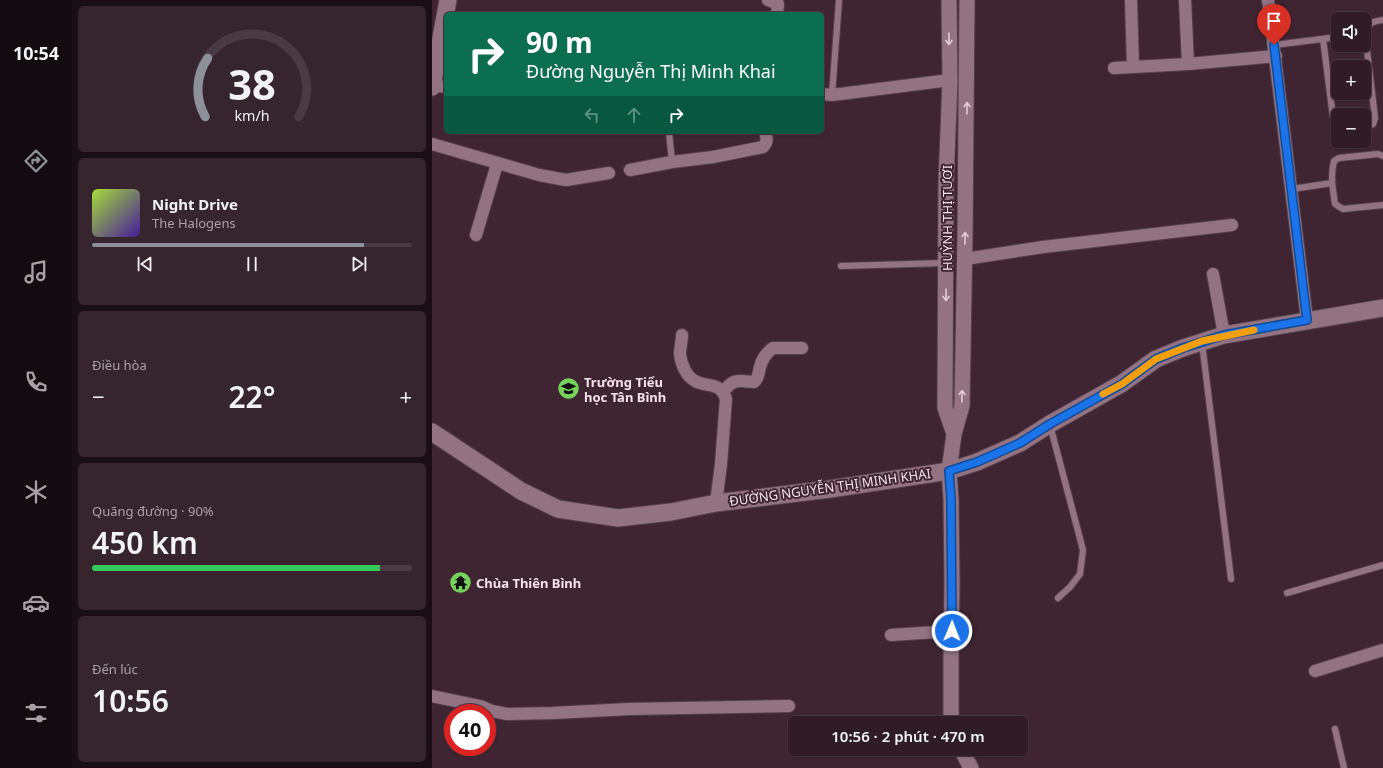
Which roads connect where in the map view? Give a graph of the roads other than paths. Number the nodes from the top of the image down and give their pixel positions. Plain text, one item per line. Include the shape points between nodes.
1 (448, 0) edge
2 (768, 0) edge
3 (839, 0) edge
4 (949, 0) edge
5 (967, 0) edge
6 (1131, 0) edge
7 (1185, 0) edge
8 (1268, 0) edge
9 (445, 12) edge
10 (777, 12) edge
11 (444, 16) edge
12 (1383, 20) edge
13 (1371, 23) edge
14 (1331, 38) edge
15 (1323, 39) junction
16 (1275, 50) junction
17 (1366, 52) edge
18 (435, 53) edge
19 (1188, 64) junction
20 (1133, 66) junction
21 (1114, 68) dead end
22 (950, 80) junction
23 (432, 86) edge
24 (444, 87) edge
25 (827, 94) edge
26 (1332, 108) edge
27 (1371, 125) edge
28 (668, 134) edge
29 (766, 134) edge
30 (432, 144) edge
31 (1383, 156) edge
32 (672, 162) junction
33 (497, 164) junction
34 (630, 170) dead end
35 (609, 173) dead end
36 (1332, 183) junction
37 (1292, 189) junction
38 (1383, 205) edge
39 (1232, 225) dead end
40 (476, 235) dead end
41 (965, 259) junction
42 (947, 263) junction
43 (841, 266) dead end
44 (1213, 274) dead end
45 (1383, 308) edge
46 (1307, 320) junction
47 (946, 330) junction
48 (963, 330) junction
49 (682, 335) dead end
50 (1224, 335) junction
51 (1202, 341) junction
52 (802, 348) dead end
53 (724, 391) junction
54 (1050, 424) junction
55 (432, 432) edge
56 (954, 434) junction
57 (949, 471) junction
58 (716, 503) junction
59 (1383, 565) edge
60 (1231, 579) dead end
61 (1286, 593) dead end
62 (1058, 598) dead end
63 (952, 631) junction
64 (891, 635) dead end
65 (1383, 650) edge
66 (1315, 671) dead end
67 (432, 696) edge
68 (789, 706) dead end
69 (951, 716) edge
70 (1335, 729) dead end
71 (965, 756) edge
72 (972, 768) edge
73 (1344, 768) edge

1 - 9 main road
2 - 10 street via 778,4
3 - 25 lane
4 -> 22 street, HUỲNH THỊ TƯƠI
41 -> 5 street, HUỲNH THỊ TƯƠI
6 - 20 street
7 - 19 street
8 - 16 street
11 - 18 main road
12 - 13 lane
14 - 15 lane
15 - 16 lane
15 - 26 lane
16 - 19 street
16 - 37 street
17 - 27 lane via 1375,118
18 - 23 main road
19 - 20 street
20 - 21 street
22 - 25 street
22 - 42 street, HUỲNH THỊ TƯƠI via 946,183
23 - 24 street
28 - 32 lane
29 - 32 street via 767,139 763,147
30 - 33 street
31 - 36 lane via 1378,154 1339,158 1334,161
32 - 34 street
33 - 35 street via 566,180
33 - 40 street
36 - 37 lane
36 - 38 lane via 1335,204 1343,209
37 - 46 street
39 - 41 street via 1043,247
41 - 48 street, HUỲNH THỊ TƯƠI
42 - 43 lane
42 -> 47 street, HUỲNH THỊ TƯƠI
44 - 50 street
45 - 46 main road, ĐƯỜNG NGUYỄN THỊ MINH KHAI
46 - 50 main road, ĐƯỜNG NGUYỄN THỊ MINH KHAI
47 - 48 street
47 - 56 street, HUỲNH THỊ TƯƠI via 945,408
56 -> 48 street, HUỲNH THỊ TƯƠI via 962,406
49 - 53 street via 680,354 687,374 695,381
50 - 51 main road, ĐƯỜNG NGUYỄN THỊ MINH KHAI
51 - 54 main road, ĐƯỜNG NGUYỄN THỊ MINH KHAI via 1156,359 1122,384
51 - 60 lane
52 - 53 street via 773,348 766,353 758,379 754,382 734,381
53 - 58 street via 726,410
54 - 57 main road, ĐƯỜNG NGUYỄN THỊ MINH KHAI via 1020,443
54 - 62 lane via 1083,550 1080,574
55 - 58 main road, ĐƯỜNG NGUYỄN THỊ MINH KHAI via 521,492 558,509 618,518 671,512
56 - 57 street, HUỲNH THỊ TƯƠI
57 - 58 main road, ĐƯỜNG NGUYỄN THỊ MINH KHAI
57 - 63 street, HUỲNH THỊ TƯƠI
59 - 61 lane
63 - 64 street
63 - 69 street, HUỲNH THỊ TƯƠI
65 - 66 street
67 - 68 street via 507,714
70 - 73 lane
71 - 72 street

